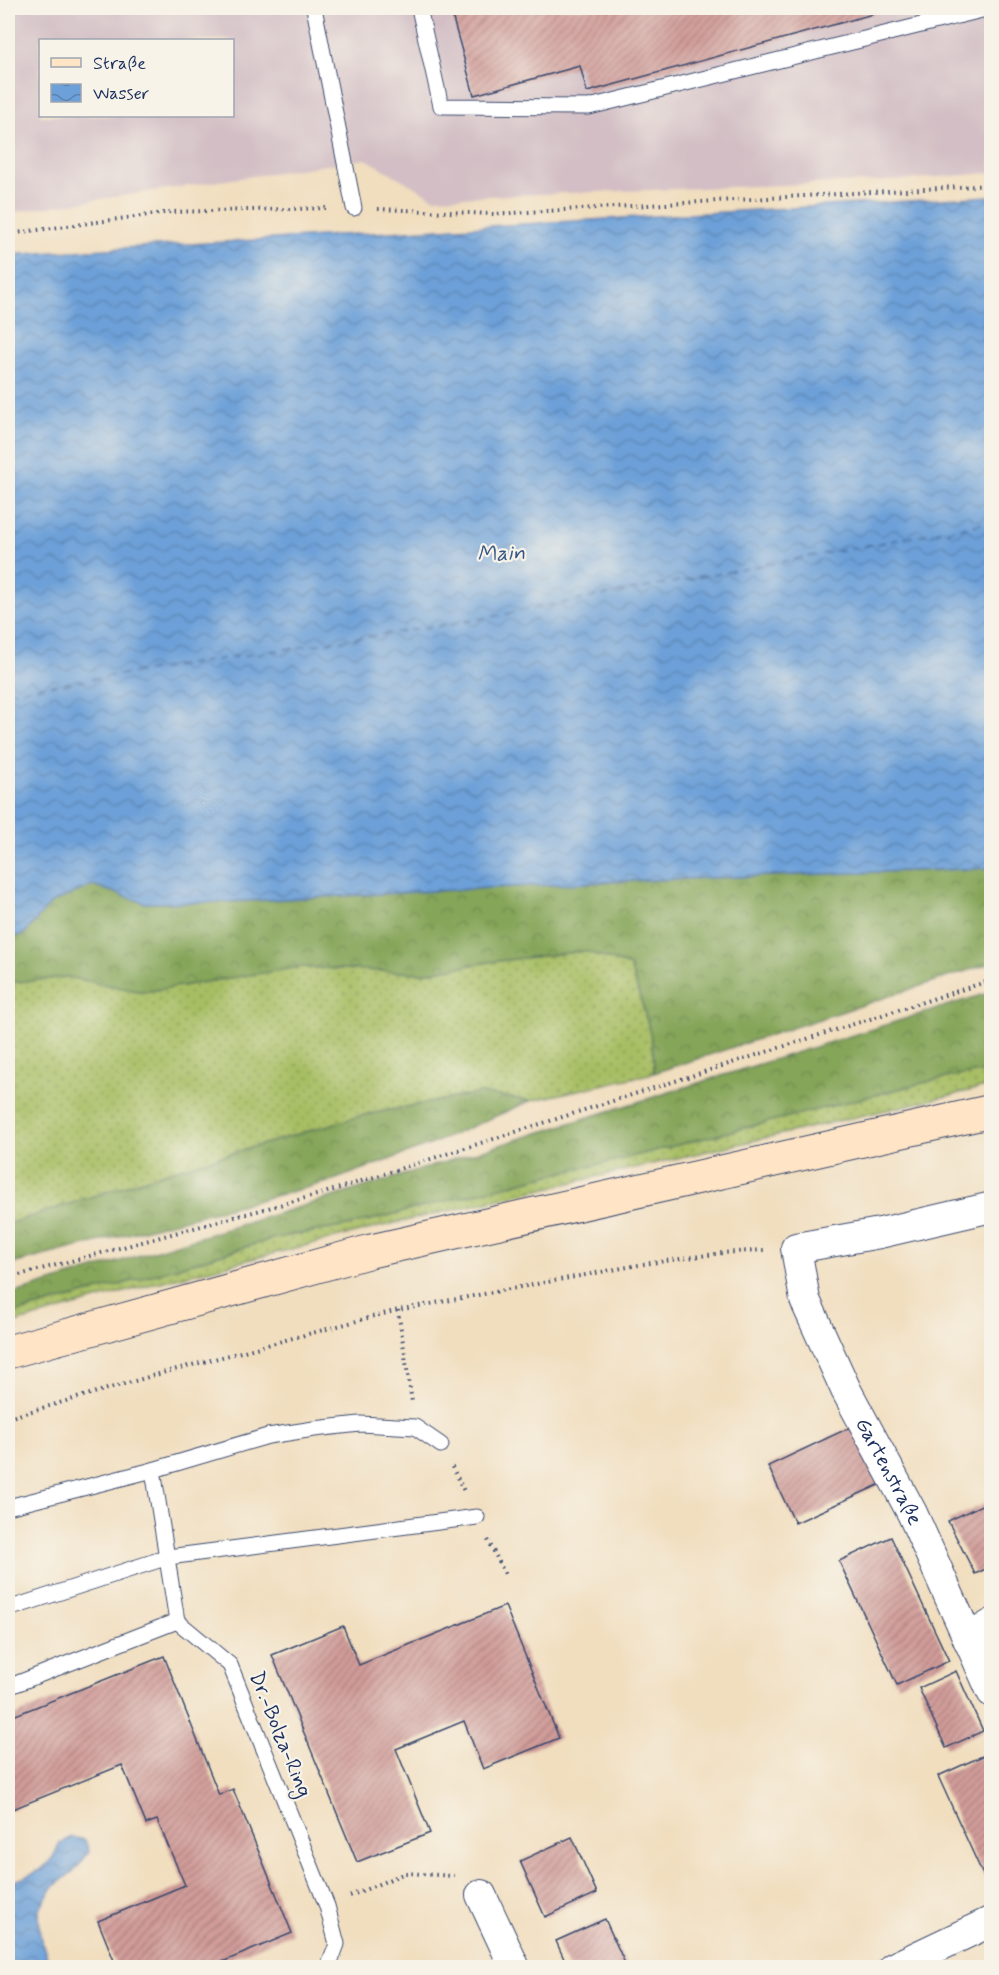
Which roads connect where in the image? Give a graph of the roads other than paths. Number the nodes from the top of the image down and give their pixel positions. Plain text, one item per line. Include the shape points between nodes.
1 (314, 8) edge
2 (418, 8) edge
3 (990, 8) edge
4 (354, 208) road end
5 (992, 1111) edge
6 (992, 1208) edge
7 (8, 1352) edge
8 (441, 1445) dead end
9 (153, 1470) junction
10 (8, 1507) edge
11 (477, 1517) dead end
12 (168, 1557) junction
13 (8, 1609) edge
14 (177, 1621) junction
15 (980, 1632) edge
16 (8, 1687) edge
17 (992, 1692) edge
18 (481, 1895) road end
19 (992, 1921) edge
20 (328, 1968) edge
21 (515, 1968) edge
22 (893, 1968) edge

1 - 4 lane
2 - 3 lane via 441,106 589,107
5 - 7 main road via 371,1251
6 - 15 street, Gartenstraße via 796,1248 805,1300 846,1390
8 - 9 lane via 415,1427 360,1424 268,1436
9 - 10 lane
9 - 12 lane
11 - 12 lane
12 - 13 lane
12 - 14 lane
14 - 16 lane
14 - 20 lane, Dr.-Bolza-Ring via 230,1665 327,1906 337,1944
15 - 17 street, Gartenstraße
18 - 21 street
19 - 22 street

